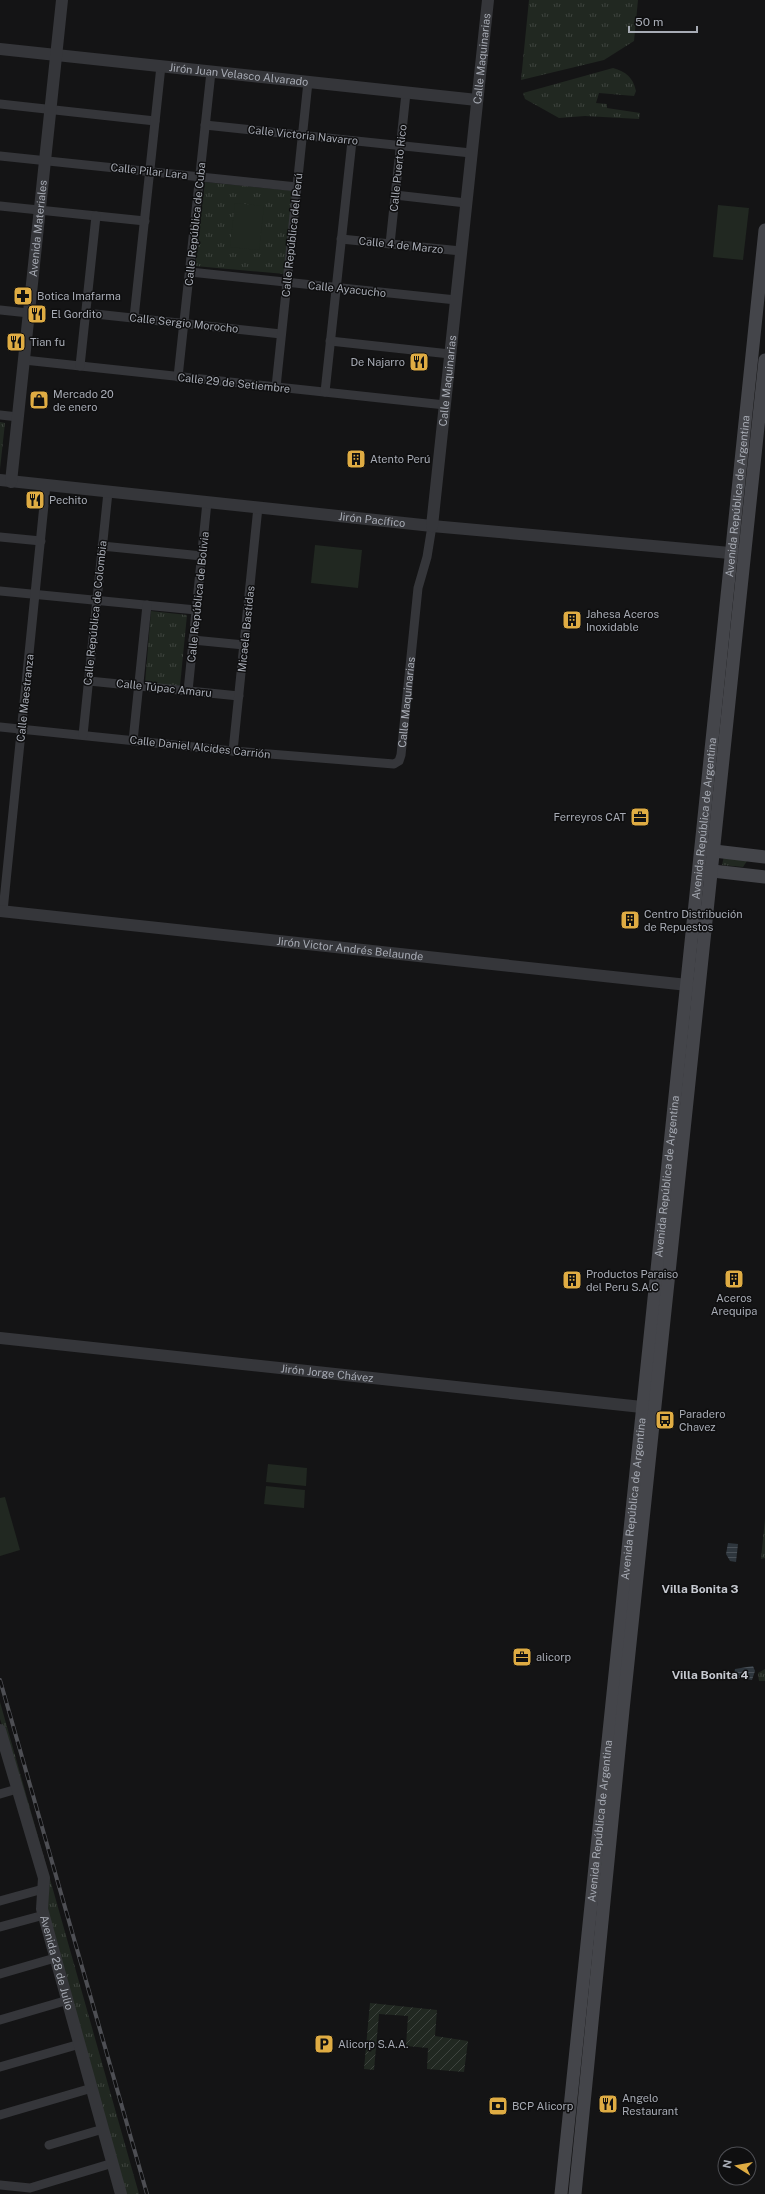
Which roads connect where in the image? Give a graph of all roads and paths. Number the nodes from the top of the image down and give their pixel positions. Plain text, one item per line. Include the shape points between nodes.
1 (62, 0) edge
2 (488, 0) edge
3 (0, 49) edge
4 (56, 55) junction
5 (161, 66) junction
6 (211, 72) junction
7 (308, 82) junction
8 (406, 93) junction
9 (477, 100) junction
10 (0, 104) edge
11 (50, 110) junction
12 (156, 121) junction
13 (206, 125) junction
14 (303, 136) junction
15 (352, 141) junction
16 (401, 146) junction
17 (472, 153) junction
18 (0, 156) edge
19 (45, 160) junction
20 (150, 171) junction
21 (200, 176) junction
22 (297, 187) junction
23 (396, 195) junction
24 (466, 203) junction
25 (0, 206) edge
26 (40, 210) junction
27 (96, 216) junction
28 (145, 221) junction
29 (765, 230) edge
30 (341, 239) junction
31 (390, 244) junction
32 (461, 251) junction
33 (190, 272) junction
34 (287, 282) junction
35 (336, 288) junction
36 (456, 300) junction
37 (0, 310) edge
38 (29, 313) junction
39 (86, 313) junction
40 (134, 318) junction
41 (760, 318) edge
42 (184, 324) junction
43 (281, 334) junction
44 (330, 341) junction
45 (450, 354) junction
46 (24, 360) junction
47 (765, 360) edge
48 (80, 366) junction
49 (178, 377) junction
50 (276, 387) junction
51 (325, 392) junction
52 (445, 405) junction
53 (0, 415) edge
54 (18, 417) junction
55 (6, 481) edge
56 (46, 485) junction
57 (108, 492) junction
58 (207, 502) junction
59 (258, 507) junction
60 (432, 526) junction
61 (0, 537) edge
62 (41, 541) junction
63 (102, 546) junction
64 (738, 554) junction
65 (202, 556) junction
66 (0, 591) edge
67 (35, 594) junction
68 (97, 600) junction
69 (147, 605) junction
70 (196, 610) junction
71 (193, 640) junction
72 (244, 645) junction
73 (88, 681) junction
74 (139, 686) junction
75 (188, 691) junction
76 (239, 696) junction
77 (0, 727) edge
78 (22, 729) junction
79 (83, 735) junction
80 (133, 740) junction
81 (233, 751) junction
82 (399, 761) joint
83 (707, 850) junction
84 (761, 856) edge
85 (705, 870) junction
86 (760, 876) edge
87 (2, 911) edge
88 (693, 986) junction
89 (0, 1338) edge
90 (649, 1408) junction
91 (1, 1734) edge
92 (17, 1789) junction
93 (0, 1794) edge
94 (43, 1889) junction
95 (0, 1901) edge
96 (44, 1915) junction
97 (0, 1927) edge
98 (56, 1958) junction
99 (0, 1974) edge
100 (68, 2000) junction
101 (0, 2020) edge
102 (80, 2044) junction
103 (0, 2067) edge
104 (580, 2071) junction
105 (92, 2088) junction
106 (0, 2115) edge
107 (103, 2129) junction
108 (49, 2145) dead end
109 (113, 2163) junction
110 (0, 2185) edge
111 (30, 2191) edge
112 (122, 2194) edge
113 (561, 2194) edge
114 (575, 2194) edge

1 - 4 street, Avenida Materiales
2 - 9 street, Calle Maquinarias
3 - 4 street, Jirón Juan Velasco Alvarado
4 - 5 street, Jirón Juan Velasco Alvarado
4 - 11 street, Avenida Materiales
5 - 6 street, Jirón Juan Velasco Alvarado
5 - 12 street
6 - 7 street, Jirón Juan Velasco Alvarado
6 - 13 street, Calle República de Cuba
7 - 8 street, Jirón Juan Velasco Alvarado
7 - 14 street, Calle República del Perú
8 - 9 street, Jirón Juan Velasco Alvarado
8 - 16 street, Calle Puerto Rico
9 - 17 street, Calle Maquinarias
10 - 11 street
11 - 12 street
11 - 19 street, Avenida Materiales
12 - 20 street
13 - 14 street, Calle Victoria Navarro
13 - 21 street, Calle República de Cuba
14 - 15 street, Calle Victoria Navarro
14 - 22 street, Calle República del Perú
15 - 16 street, Calle Victoria Navarro
15 - 30 street
16 - 17 street, Calle Victoria Navarro
16 - 23 street, Calle Puerto Rico
17 - 24 street, Calle Maquinarias
18 - 19 street, Calle Pilar Lara
19 - 20 street, Calle Pilar Lara
19 - 26 street, Avenida Materiales
20 - 21 street, Calle Pilar Lara
20 - 28 street
21 - 22 street, Calle Pilar Lara
21 - 33 street, Calle República de Cuba
22 - 34 street, Calle República del Perú
23 - 24 street
23 - 31 street, Calle Puerto Rico
24 - 32 street, Calle Maquinarias
25 - 26 street
26 - 27 street
26 - 38 street, Avenida Materiales
27 - 28 street
27 - 39 street
28 - 40 street
29 - 41 main road, Avenida República de Argentina
30 - 31 street, Calle 4 de Marzo
30 - 35 street
31 - 32 street, Calle 4 de Marzo
32 - 36 street, Calle Maquinarias
33 - 34 street, Calle Ayacucho
33 - 42 street, Calle República de Cuba
34 - 35 street, Calle Ayacucho
34 - 43 street, Calle República del Perú
35 - 36 street, Calle Ayacucho
35 - 44 street
36 - 45 street, Calle Maquinarias
37 - 38 street
38 - 46 street, Avenida Materiales
39 - 40 street, Calle Sergio Morocho
39 - 48 street
40 - 42 street, Calle Sergio Morocho
41 - 64 main road, Avenida República de Argentina
42 - 43 street, Calle Sergio Morocho
42 - 49 street, Calle República de Cuba
43 - 50 street, Calle República del Perú
44 - 45 street
44 - 51 street
45 - 52 street, Calle Maquinarias
46 - 48 street, Calle 29 de Setiembre
46 - 54 street, Avenida Materiales
47 - 64 main road, Avenida República de Argentina
48 - 49 street, Calle 29 de Setiembre
49 - 50 street, Calle 29 de Setiembre
50 - 51 street, Calle 29 de Setiembre
51 - 52 street, Calle 29 de Setiembre
52 - 60 street, Calle Maquinarias
53 - 54 street
54 - 55 street, Avenida Materiales
55 - 56 street, Jirón Pacífico
56 - 57 street, Jirón Pacífico
56 - 62 street, Calle Maestranza
57 - 58 street, Jirón Pacífico
57 - 63 street, Calle República de Colombia
58 - 59 street, Jirón Pacífico
58 - 65 street, Calle República de Bolivia
59 - 60 street, Jirón Pacífico
59 - 72 street, Micaela Bastidas
60 - 64 street, Jirón Pacífico
60 - 82 street, Calle Maquinarias via 418,588
61 - 62 street
62 - 67 street, Calle Maestranza
63 - 65 street
63 - 68 street, Calle República de Colombia
64 - 83 main road, Avenida República de Argentina
65 - 70 street, Calle República de Bolivia
66 - 67 street
67 - 68 street
67 - 78 street, Calle Maestranza
68 - 69 street
68 - 73 street, Calle República de Colombia
69 - 70 street
69 - 74 street
70 - 71 street, Calle República de Bolivia
71 - 72 street
71 - 75 street, Calle República de Bolivia
72 - 76 street, Micaela Bastidas
73 - 74 street, Calle Túpac Amaru
73 - 79 street, Calle República de Colombia
74 - 75 street, Calle Túpac Amaru
74 - 80 street
75 - 76 street, Calle Túpac Amaru
76 - 81 street, Micaela Bastidas
77 - 78 street, Calle Daniel Alcides Carrión
78 - 79 street, Calle Daniel Alcides Carrión
78 - 87 street, Calle Maestranza
79 - 80 street, Calle Daniel Alcides Carrión
80 - 81 street, Calle Daniel Alcides Carrión
81 - 82 street, Calle Daniel Alcides Carrión via 389,765
83 - 84 main road
83 - 85 main road, Avenida República de Argentina
84 - 86 main road
85 - 86 main road
85 - 88 main road, Avenida República de Argentina
87 - 88 street, Jirón Victor Andrés Belaunde
88 - 90 main road, Avenida República de Argentina
89 - 90 street, Jirón Jorge Chávez
90 - 104 main road, Avenida República de Argentina
91 - 92 street, Avenida 28 de Julio
92 - 93 street
92 - 94 street, Avenida 28 de Julio via 42,1872
94 - 95 street
94 - 96 street, Avenida 28 de Julio via 41,1904
96 - 97 street
96 - 98 street, Avenida 28 de Julio
98 - 99 street
98 - 100 street, Avenida 28 de Julio
100 - 101 street
100 - 102 street, Avenida 28 de Julio
102 - 103 street
102 - 105 street, Avenida 28 de Julio
104 - 113 main road, Avenida República de Argentina
104 - 114 main road, Avenida República de Argentina
105 - 106 street
105 - 107 street, Avenida 28 de Julio
107 - 108 street
107 - 109 street, Avenida 28 de Julio
109 - 111 street
109 - 112 street, Avenida 28 de Julio
110 - 111 street

